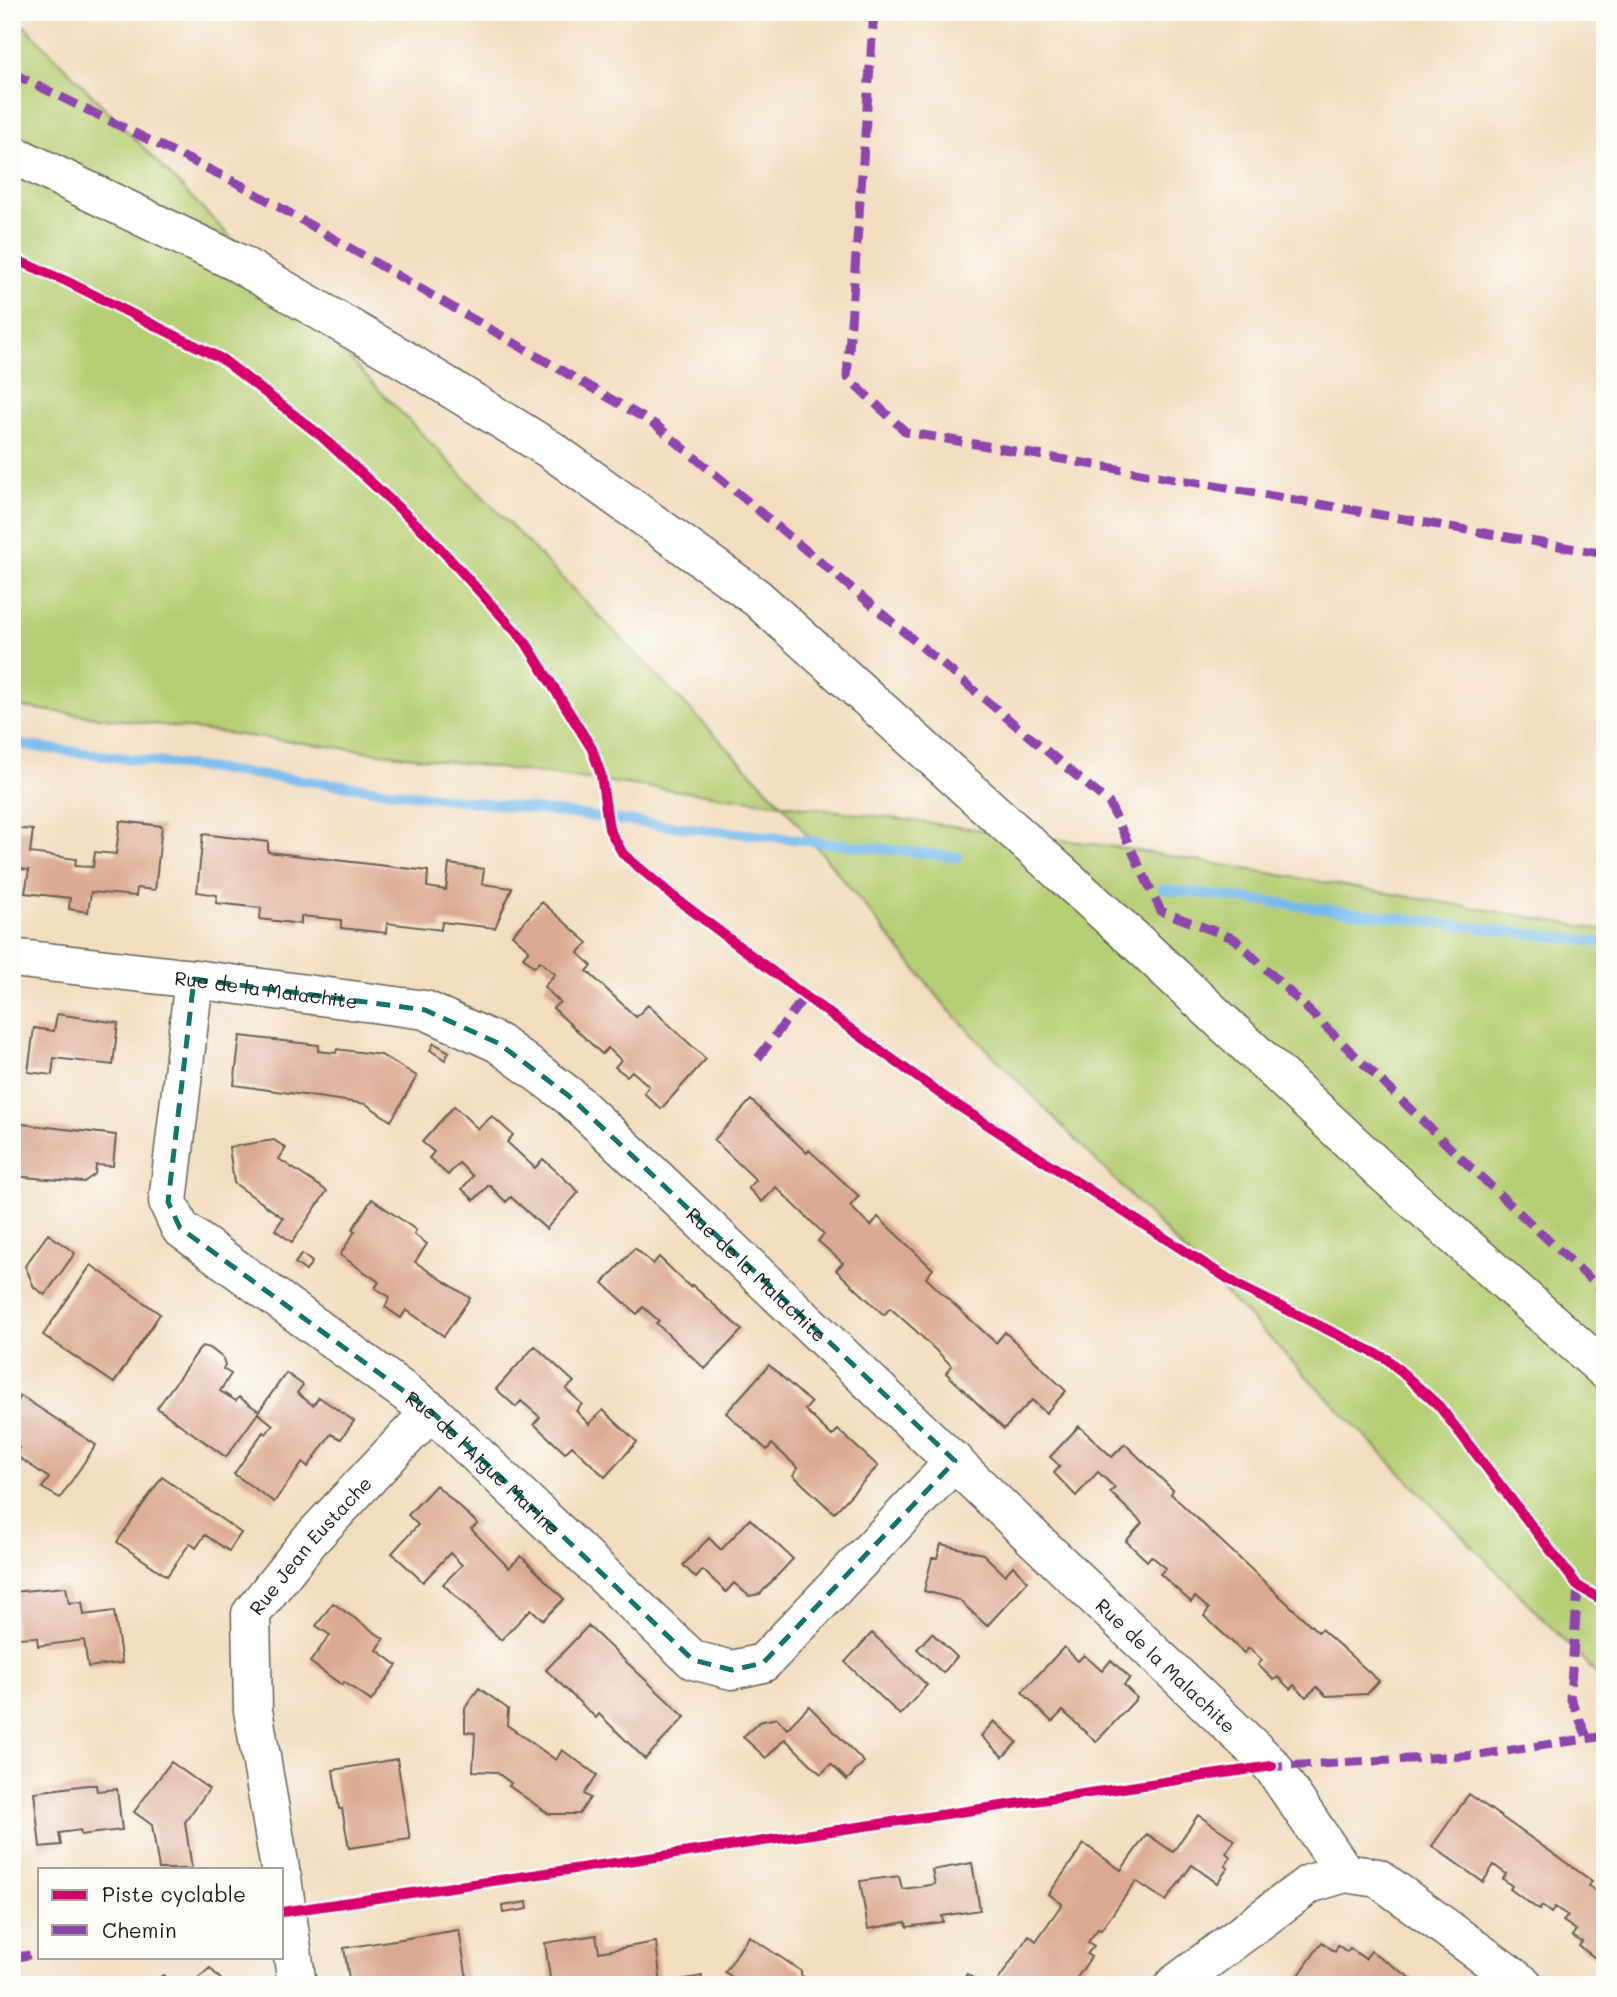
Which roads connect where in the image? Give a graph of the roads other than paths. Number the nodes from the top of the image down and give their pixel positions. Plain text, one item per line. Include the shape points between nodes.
1 (12, 154) edge
2 (12, 958) edge
3 (194, 979) junction
4 (1605, 1370) edge
5 (430, 1410) junction
6 (955, 1461) junction
7 (280, 1868) edge
8 (1345, 1873) junction
9 (284, 1892) edge
10 (1186, 1982) edge
11 (297, 1985) edge
12 (1524, 1985) edge

1 - 4 street via 238,263 403,359 551,450 757,598
2 - 3 street, Rue de la Malachite
3 - 5 street, Rue de l'Aigue Marine via 168,1202 180,1228
3 - 6 street, Rue de la Malachite via 425,1010 498,1043 569,1096
5 - 6 street, Rue de l'Aigue Marine via 693,1660 732,1670 763,1663
5 - 7 street, Rue Jean Eustache via 309,1541 251,1614 253,1710
6 - 8 street, Rue de la Malachite via 1272,1766
8 - 10 street via 1309,1884
8 - 12 street via 1378,1878
9 - 11 street

